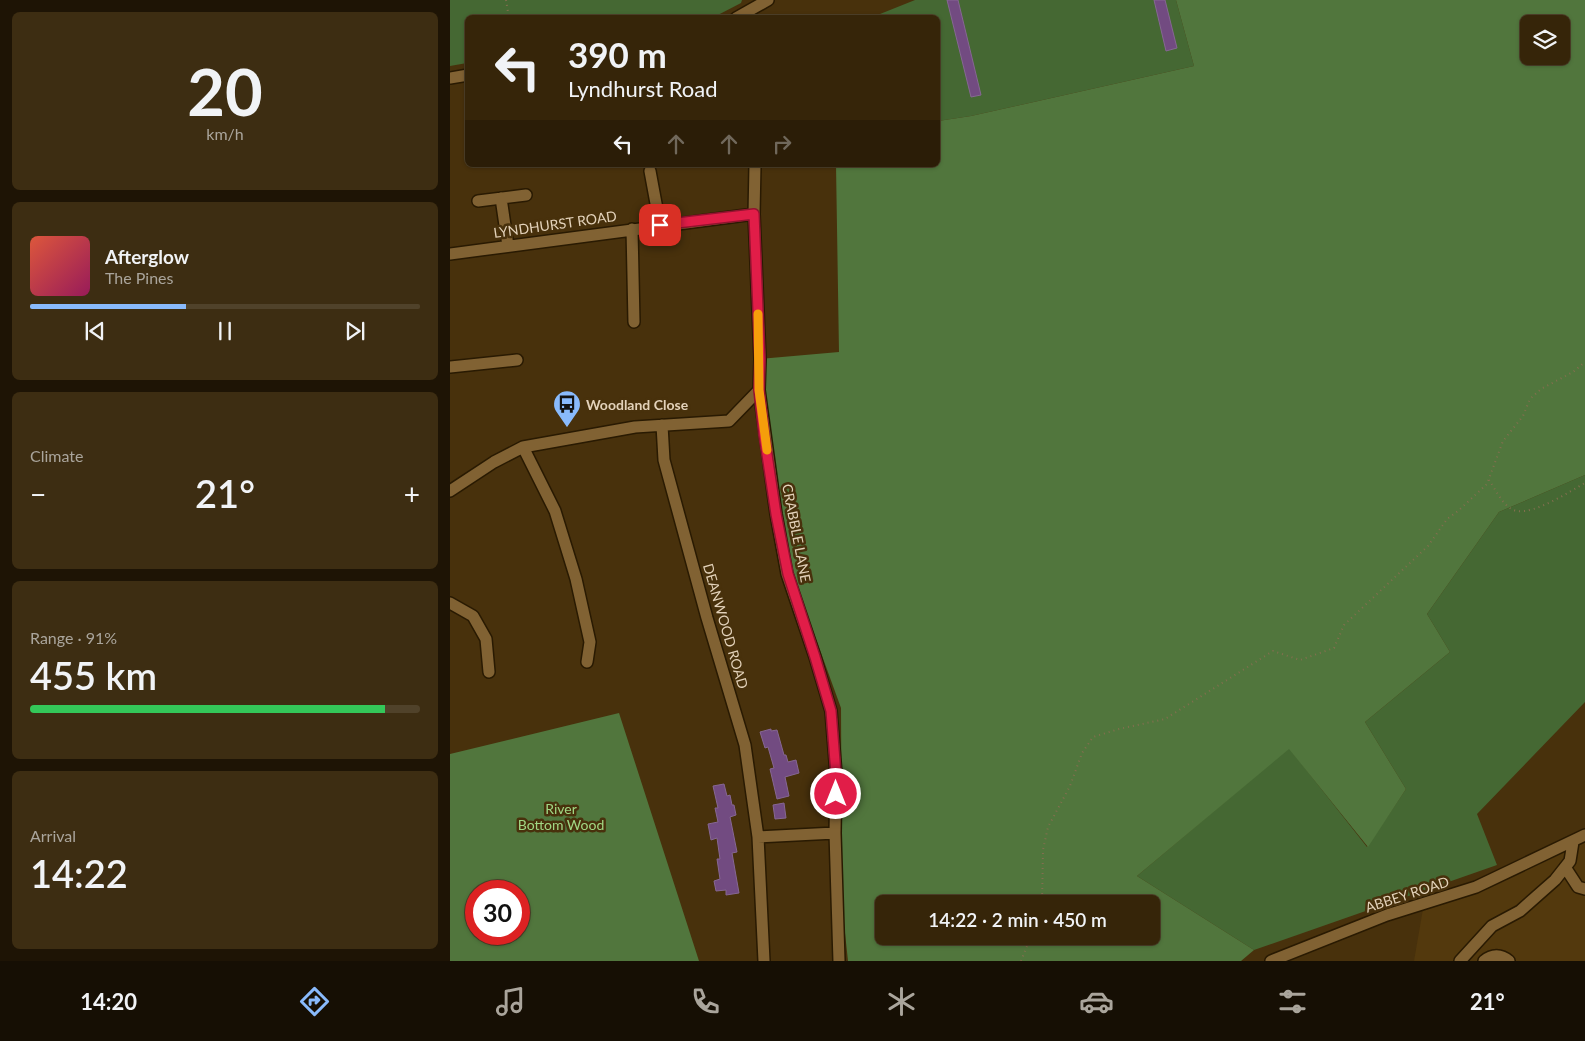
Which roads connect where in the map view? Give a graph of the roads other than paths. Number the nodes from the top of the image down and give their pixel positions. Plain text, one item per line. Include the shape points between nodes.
1 (762, 2) edge
2 (742, 15) edge
3 (465, 76) edge
4 (450, 78) edge
5 (755, 167) edge
6 (650, 171) dead end
7 (526, 195) dead end
8 (501, 198) junction
9 (478, 201) dead end
10 (754, 214) junction
11 (660, 225) junction
12 (632, 229) junction
13 (508, 246) junction
14 (450, 254) edge
15 (634, 322) dead end
16 (517, 360) dead end
17 (450, 367) edge
18 (759, 390) junction
19 (662, 425) junction
20 (523, 447) junction
21 (450, 491) edge
22 (450, 603) edge
23 (587, 662) dead end
24 (489, 672) dead end
25 (835, 833) junction
26 (1585, 835) edge
27 (758, 837) junction
28 (1573, 842) junction
29 (1565, 868) junction
30 (1585, 889) edge
31 (764, 961) edge
32 (838, 961) edge
33 (1271, 961) edge
34 (1460, 961) edge
35 (1484, 961) edge
36 (1509, 961) edge

1 - 2 street
3 - 4 street
5 - 10 street, CRABBLE LANE
6 - 11 street
7 - 8 street
8 - 9 street
8 - 13 street
10 - 11 street, LYNDHURST ROAD
10 - 18 street, CRABBLE LANE
11 - 12 street, LYNDHURST ROAD
12 - 13 street, LYNDHURST ROAD
12 - 15 street
13 - 14 street, LYNDHURST ROAD
16 - 17 street
18 - 19 street via 729,422
18 - 25 street, CRABBLE LANE via 788,574 831,711 836,774
19 - 20 street via 635,426
19 - 27 street, DEANWOOD ROAD via 664,460 745,745
20 - 21 street
20 - 23 street via 555,511 576,579 590,642
22 - 24 street via 473,616 486,639
25 - 27 street
25 - 32 street, CRABBLE LANE
26 - 28 street, ABBEY ROAD
27 - 31 street, DEANWOOD ROAD
28 - 29 street via 1570,861
28 - 33 street, ABBEY ROAD via 1476,887 1387,915
29 - 30 street via 1578,886
29 - 34 street via 1520,912 1492,926
35 - 36 street via 1496,955

